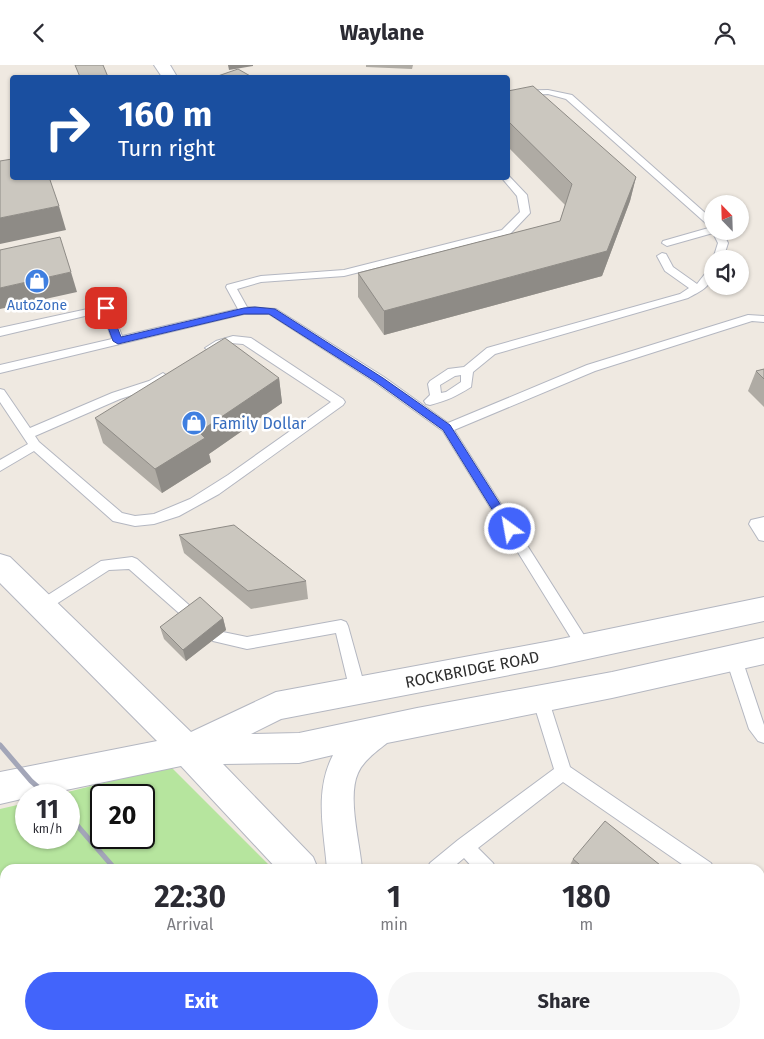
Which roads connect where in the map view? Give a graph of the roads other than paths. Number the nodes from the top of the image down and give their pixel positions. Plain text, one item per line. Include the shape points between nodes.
1 (510, 94) edge
2 (508, 180) edge
3 (704, 217) edge
4 (704, 232) edge
5 (667, 243) dead end
6 (662, 256) dead end
7 (704, 284) edge
8 (696, 289) junction
9 (244, 311) junction
10 (764, 319) edge
11 (0, 332) edge
12 (118, 341) junction
13 (200, 355) edge
14 (0, 369) edge
15 (176, 369) edge
16 (467, 371) junction
17 (0, 393) edge
18 (436, 397) junction
19 (419, 408) junction
20 (447, 428) junction
21 (32, 439) junction
22 (0, 466) edge
23 (764, 522) edge
24 (764, 535) edge
25 (0, 565) edge
26 (42, 606) junction
27 (764, 609) edge
28 (193, 617) edge
29 (218, 637) edge
30 (584, 647) junction
31 (764, 651) edge
32 (734, 659) junction
33 (358, 691) junction
34 (540, 698) junction
35 (378, 731) junction
36 (764, 736) edge
37 (187, 750) junction
38 (563, 772) junction
39 (0, 788) edge
40 (464, 846) junction
41 (296, 864) edge
42 (345, 864) edge
43 (442, 864) edge
44 (482, 864) edge
45 (698, 864) edge

1 - 3 lane via 548,92 568,97
2 - 9 lane via 522,195 525,213 506,232 344,273 261,279 231,287
4 - 5 lane
6 - 8 lane via 669,269
7 - 8 lane
8 - 16 lane via 684,296 491,351
9 - 12 lane
9 - 19 lane via 272,311
10 - 20 lane via 752,317 591,368
11 - 12 lane via 106,308
12 - 14 lane
13 - 21 lane via 232,338 247,341 339,402 218,488 184,508 146,520 118,517
15 - 21 lane via 153,384 116,396
16 - 18 lane via 467,384 449,396
16 - 18 lane via 452,372 434,384
17 - 21 lane
18 - 19 lane
19 - 20 lane
20 - 30 lane
21 - 22 lane
23 - 24 lane via 756,524
25 - 26 main road
26 - 28 lane via 106,565 132,563
26 - 37 main road
27 - 30 main road, ROCKBRIDGE ROAD
29 - 33 lane via 247,643 341,626
30 - 33 main road, ROCKBRIDGE ROAD
31 - 32 main road, ROCKBRIDGE ROAD
32 - 34 main road, ROCKBRIDGE ROAD
32 - 36 lane via 757,729
33 - 37 main road, ROCKBRIDGE ROAD via 276,706
34 - 35 main road, ROCKBRIDGE ROAD
34 - 38 lane
35 - 37 main road, ROCKBRIDGE ROAD via 298,748
35 - 42 main road via 352,754 338,780
37 - 39 main road, ROCKBRIDGE ROAD
37 - 41 main road
38 - 40 lane
38 - 45 lane
40 - 43 lane
40 - 44 lane

